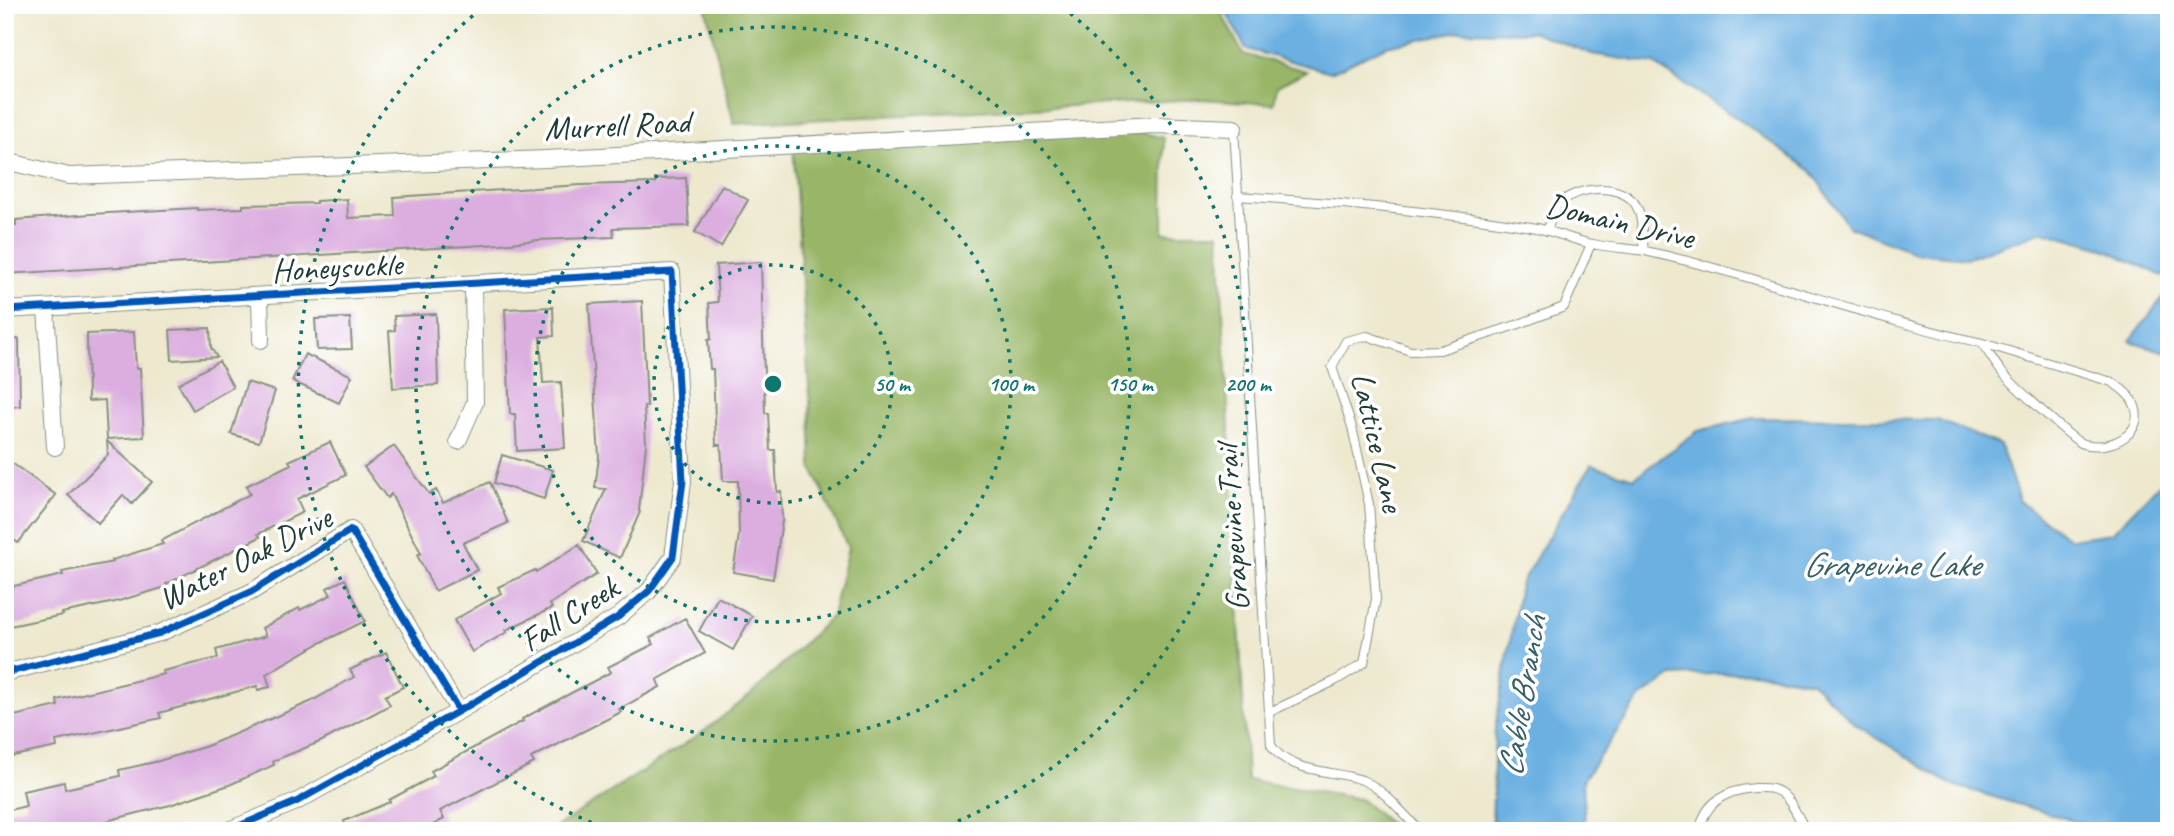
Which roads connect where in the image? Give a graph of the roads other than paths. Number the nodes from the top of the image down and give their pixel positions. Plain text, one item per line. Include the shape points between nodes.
1 (1234, 128) joint
2 (5, 161) edge
3 (1237, 196) junction
4 (1547, 231) junction
5 (1591, 244) junction
6 (1644, 251) junction
7 (672, 272) joint
8 (473, 284) junction
9 (260, 296) junction
10 (46, 308) junction
11 (5, 310) edge
12 (261, 340) dead end
13 (1982, 344) junction
14 (458, 441) dead end
15 (55, 447) dead end
16 (5, 673) edge
17 (459, 711) junction
18 (1270, 712) junction
19 (1805, 830) edge
20 (227, 831) edge
21 (1421, 831) edge
22 (1700, 831) edge

1 - 2 street, Murrell Road via 1155,125 546,159 69,176
1 - 3 lane, Grapevine Trail
3 - 4 lane, Domain Drive via 1405,209
3 - 18 lane, Grapevine Trail
4 - 5 lane, Domain Drive
4 - 6 lane via 1557,206 1574,193 1610,190 1629,197 1638,208
5 - 6 lane, Domain Drive
5 - 18 lane, Lattice Lane via 1564,307 1553,312 1440,350 1411,351 1367,336 1346,341 1332,367 1352,427 1369,504 1376,599 1370,635 1364,663
6 - 13 lane, Domain Drive
7 - 8 street, Honeysuckle
7 - 17 street, Fall Creek via 683,481 673,556 649,591 618,617
8 - 9 street, Honeysuckle
8 - 14 street via 475,402
9 - 10 street, Honeysuckle
9 - 12 street
10 - 11 street, Honeysuckle
10 - 15 street
13 - 13 lane, Domain Drive via 2112,382 2134,402 2136,421 2130,432 2117,443 2098,447 2078,443 2001,372
16 - 17 street, Water Oak Drive via 160,634 251,592 351,530
17 - 20 street, Fall Creek via 296,802
18 - 21 lane, Grapevine Trail via 1271,746 1277,755 1297,765 1364,781
19 - 22 lane via 1790,802 1768,788 1732,791 1704,815

